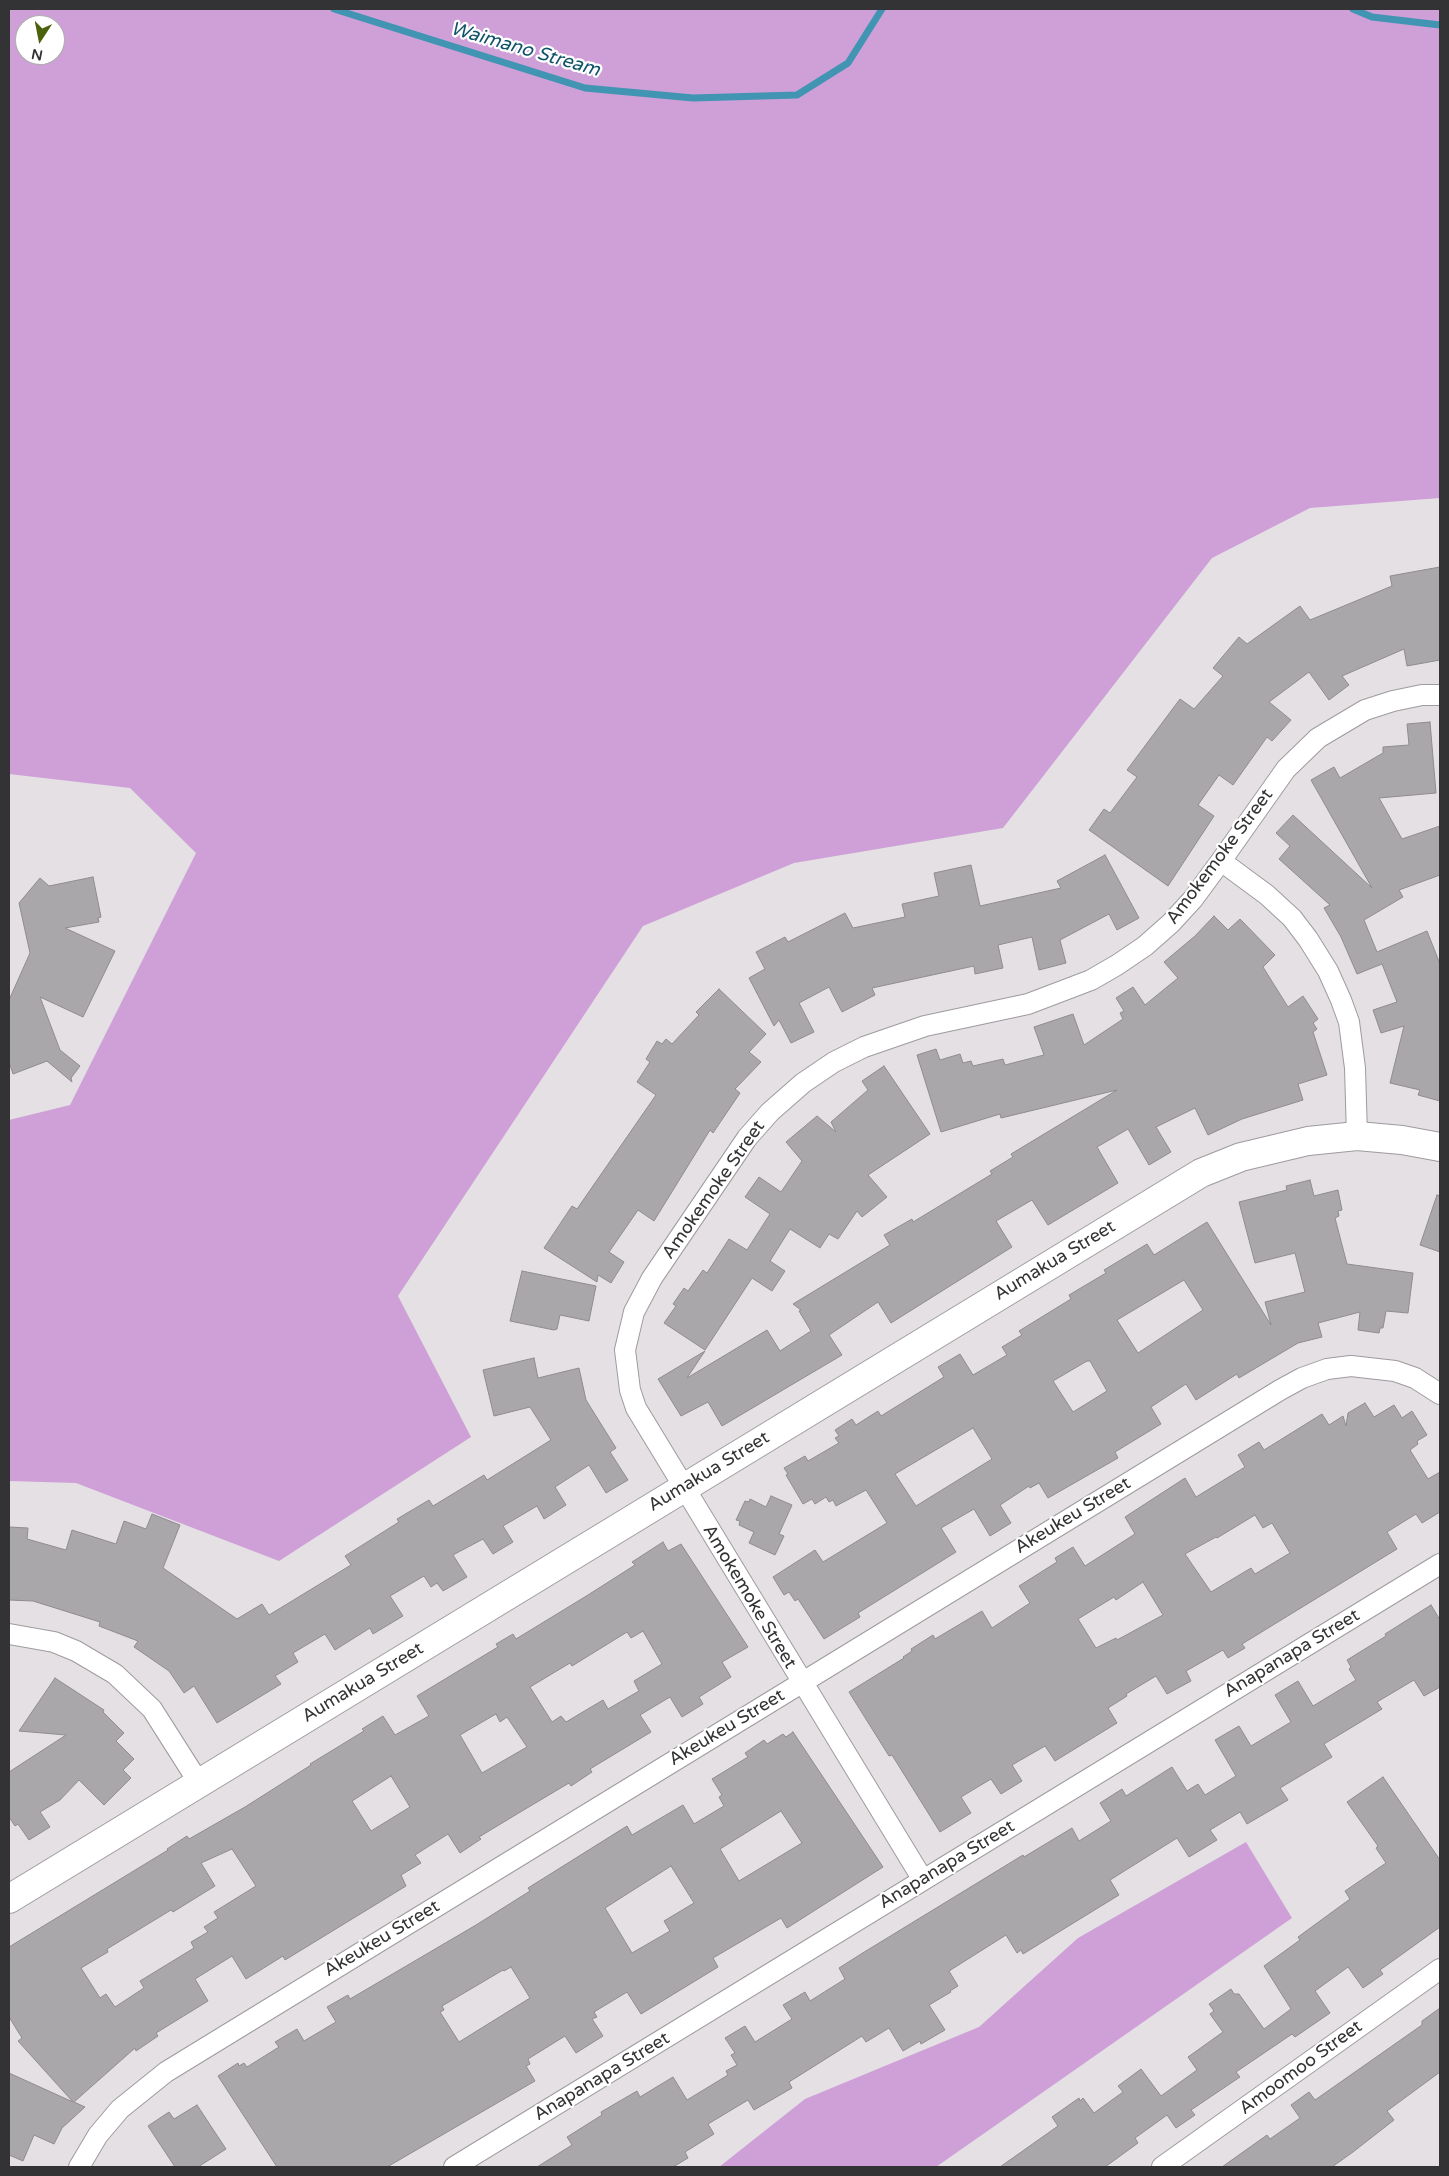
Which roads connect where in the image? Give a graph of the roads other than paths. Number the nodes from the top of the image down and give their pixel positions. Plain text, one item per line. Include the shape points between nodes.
1 (1440, 695) edge
2 (1221, 861) junction
3 (1357, 1136) junction
4 (1440, 1147) edge
5 (1440, 1394) edge
6 (682, 1488) junction
7 (1440, 1564) edge
8 (9, 1634) edge
9 (801, 1682) junction
10 (199, 1783) junction
11 (923, 1880) junction
12 (9, 1899) edge
13 (1440, 1969) edge
14 (79, 2167) edge
15 (454, 2167) edge
16 (1162, 2167) edge

1 - 2 street, Amokemoke Street via 1422,695 1365,710 1318,738 1286,769
2 - 3 street via 1292,918 1328,971 1349,1022 1355,1068
2 - 6 street, Amokemoke Street via 1171,923 1145,946 1091,980 1028,1004 926,1026 864,1047 803,1083 747,1138 652,1278 629,1327 625,1350 630,1390 636,1408
3 - 4 street, Aumakua Street
3 - 6 street, Aumakua Street via 1272,1148 1201,1173
5 - 9 street, Akeukeu Street via 1415,1378 1376,1367 1327,1368 1302,1378
6 - 9 street, Amokemoke Street
6 - 10 street, Aumakua Street
7 - 11 street, Anapanapa Street
8 - 10 street via 54,1642 115,1674 152,1710
9 - 11 street, Amokemoke Street
9 - 14 street, Akeukeu Street via 166,2072 120,2109 98,2135
10 - 12 street, Aumakua Street
11 - 15 street, Anapanapa Street
13 - 16 street, Amoomoo Street

